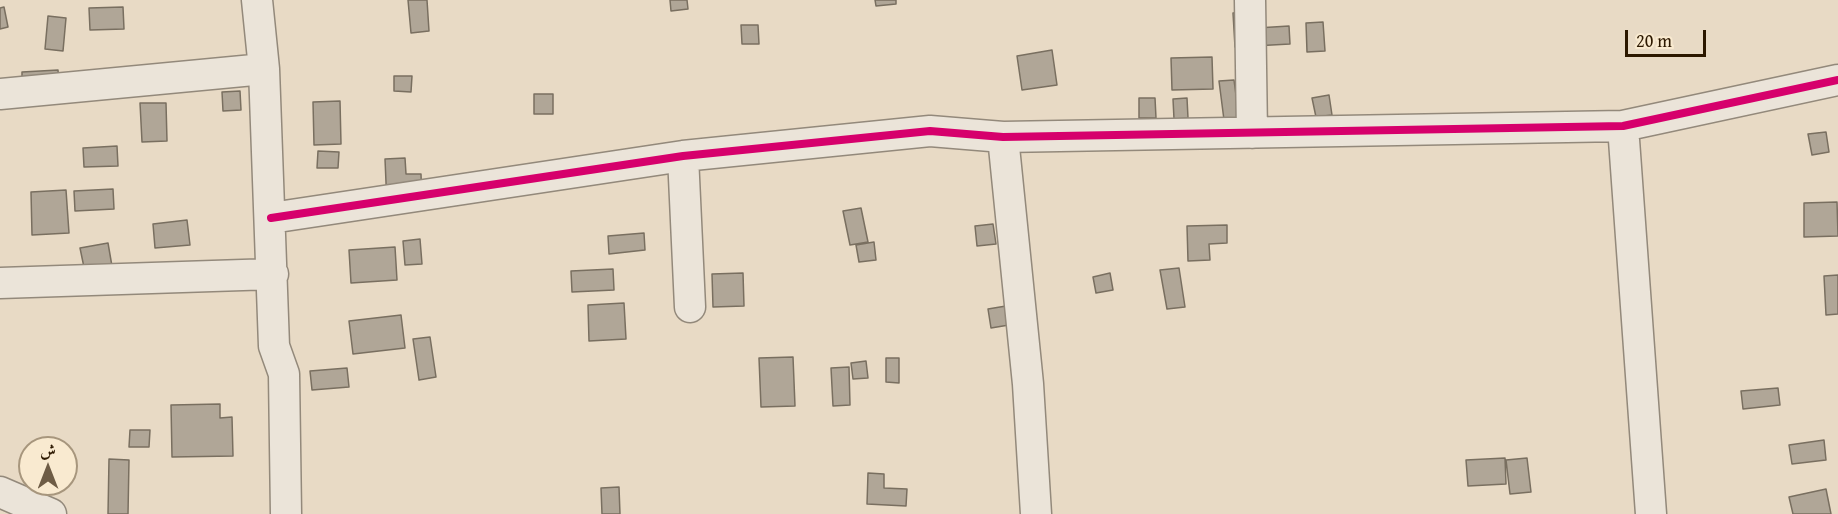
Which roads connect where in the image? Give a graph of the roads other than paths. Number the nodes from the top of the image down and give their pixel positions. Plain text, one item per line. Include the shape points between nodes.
1 (257, 0) edge
2 (1250, 0) edge
3 (264, 69) junction
4 (1838, 80) edge
5 (0, 94) edge
6 (1623, 126) junction
7 (1252, 133) junction
8 (1002, 138) junction
9 (683, 156) junction
10 (271, 218) junction
11 (273, 274) junction
12 (0, 284) edge
13 (690, 307) dead end
14 (0, 492) edge
15 (51, 514) edge
16 (286, 514) edge
17 (1036, 514) edge
18 (1651, 514) edge

1 - 3 street
2 - 7 street
3 - 5 street
3 - 10 street
4 - 6 street
6 - 7 street
6 - 18 street
7 - 8 street
8 - 9 street via 930,131
8 - 17 street via 1028,384
9 - 10 street
9 - 13 street
10 - 11 street
11 - 12 street
11 - 16 street via 274,346 284,374
14 - 15 street

